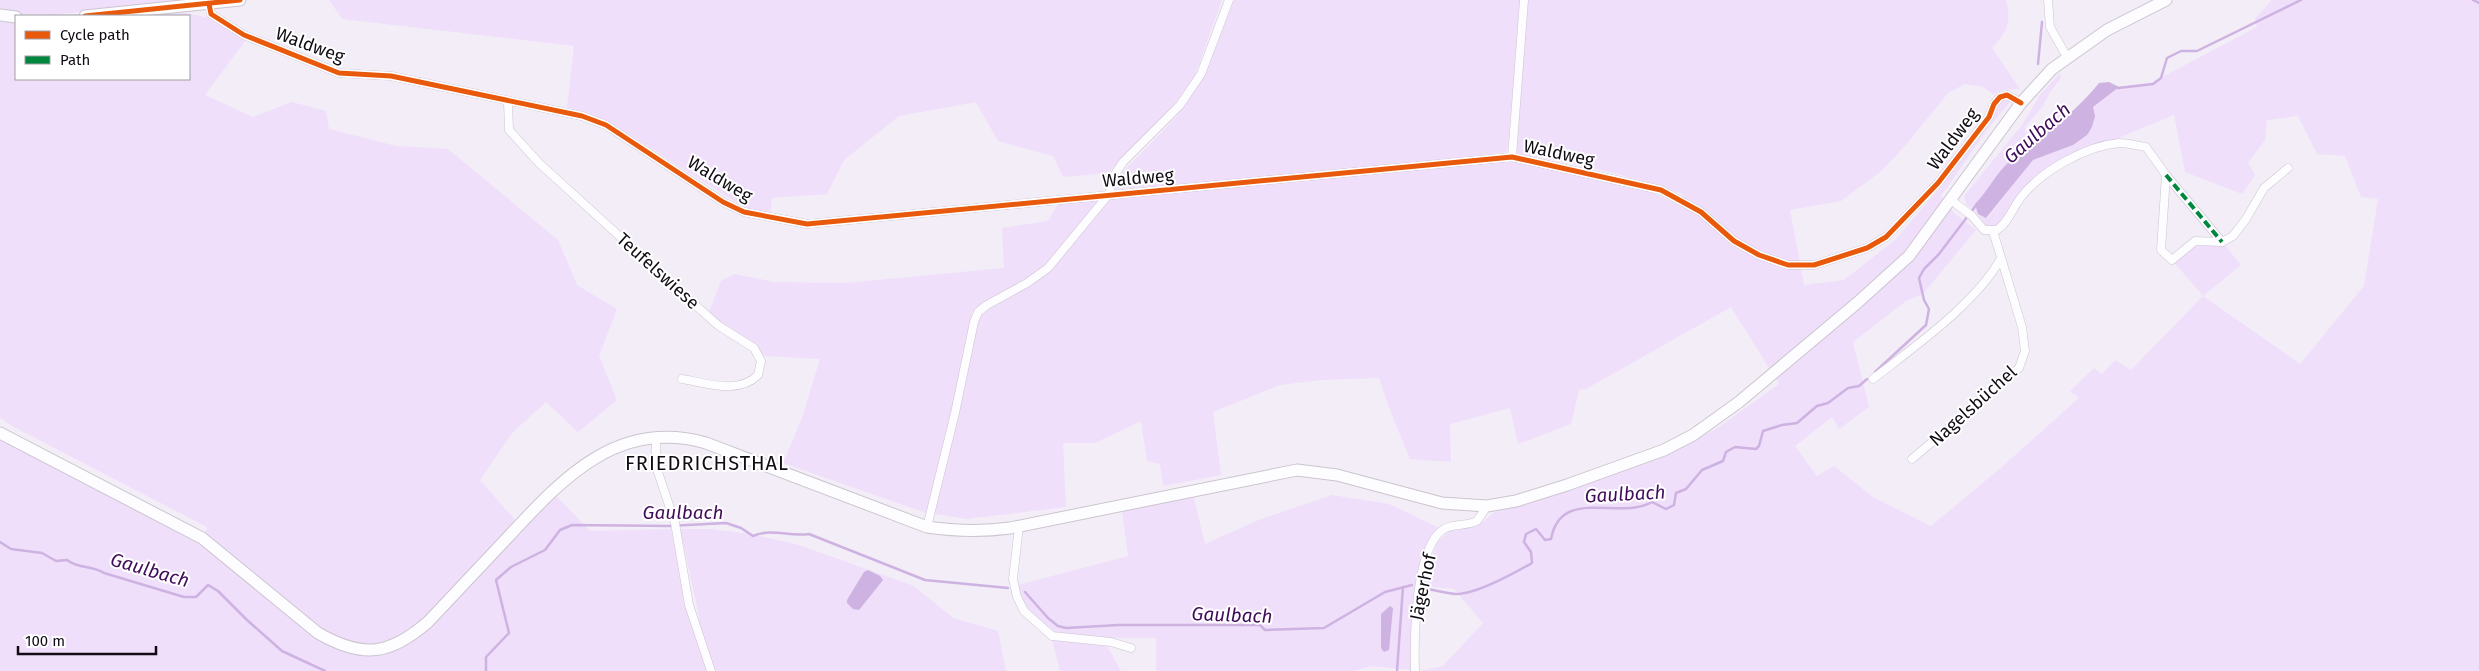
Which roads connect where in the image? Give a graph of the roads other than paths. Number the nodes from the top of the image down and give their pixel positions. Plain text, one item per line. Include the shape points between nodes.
1 (240, 0) edge
2 (1229, 0) edge
3 (1524, 0) edge
4 (2048, 0) edge
5 (2166, 0) edge
6 (209, 4) junction
7 (0, 15) edge
8 (95, 15) edge
9 (15, 17) edge
10 (2067, 57) junction
11 (508, 102) junction
12 (2021, 103) junction
13 (1512, 157) junction
14 (2288, 168) dead end
15 (2166, 175) junction
16 (1109, 194) junction
17 (1951, 200) junction
18 (1993, 231) junction
19 (2222, 242) junction
20 (2000, 260) junction
21 (682, 379) dead end
22 (1873, 379) dead end
23 (0, 433) edge
24 (656, 437) junction
25 (1912, 460) dead end
26 (1487, 506) junction
27 (1020, 526) junction
28 (927, 527) junction
29 (1130, 648) dead end
30 (711, 671) edge
31 (1415, 671) edge

1 - 6 main road
2 - 16 street via 1201,74 1180,105 1123,162 1114,176
3 - 13 street
4 - 10 street via 2050,27
5 - 10 main road via 2106,30
6 - 8 main road
6 - 11 street, Waldweg via 211,14 244,35 339,73 391,76
7 - 9 main road
10 - 12 main road
11 - 16 street, Waldweg via 582,116 606,125 723,202 765,218 807,224
11 - 21 street, Teufelswiese via 509,130 539,163 719,326 754,348 761,361 758,375 743,386
12 - 13 street, Waldweg via 2007,95 2000,97 1984,124 1938,183 1886,237 1867,248 1814,265 1788,265 1759,255 1734,241 1701,212 1661,190
12 - 17 main road
13 - 16 street, Waldweg
14 - 19 street via 2264,188 2242,225 2233,236
15 - 18 street via 2146,147 2120,143 2086,152 2055,166 2022,196 2002,227
15 - 19 street
15 - 19 street via 2161,250 2172,260 2195,241
16 - 28 street via 1048,268 978,312
17 - 18 street via 1984,230
17 - 26 main road via 1909,256 1877,286 1739,402 1693,435 1664,450 1575,482 1528,498
18 - 20 street, Nagelsbüchel
20 - 22 street via 1963,305
20 - 25 street, Nagelsbüchel via 2022,327 2025,351 2019,368
23 - 24 main road via 202,538 318,633 339,645 362,650 389,647 409,638 556,487 589,460 609,449
24 - 28 main road via 706,443
24 - 30 street via 656,466 676,523 689,605
26 - 27 main road via 1442,503 1337,475 1297,470
26 - 31 street, Jägerhof via 1477,520 1440,532 1431,547 1415,610
27 - 28 main road via 985,532
27 - 29 street via 1013,579 1024,611 1052,636 1111,642

